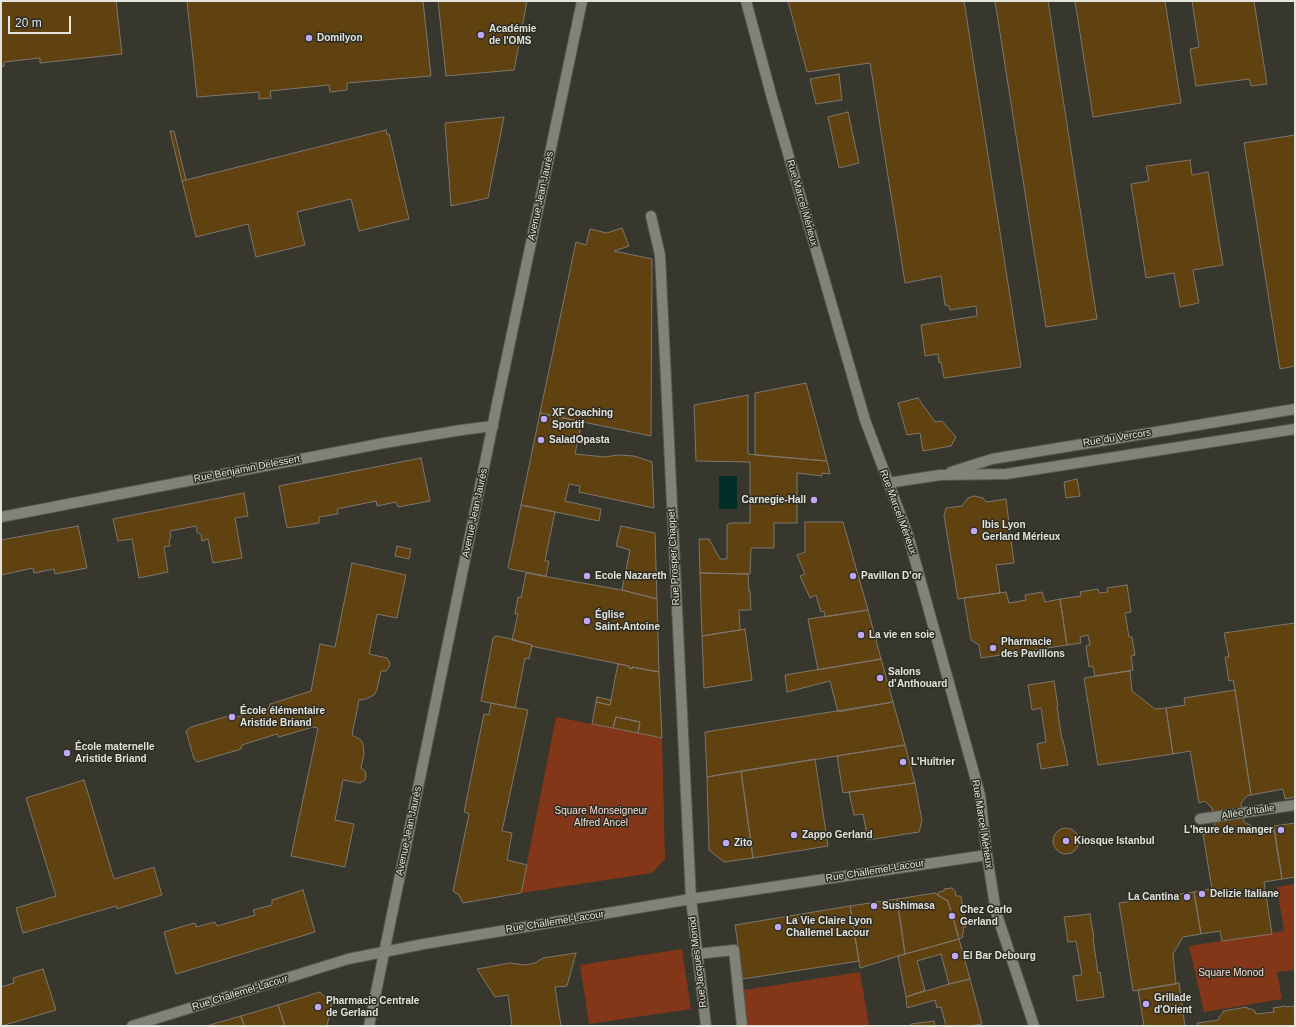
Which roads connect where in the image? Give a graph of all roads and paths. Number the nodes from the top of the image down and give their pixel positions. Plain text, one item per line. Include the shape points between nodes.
1 (582, 1) edge
2 (746, 1) edge
3 (651, 216) dead end
4 (1295, 409) edge
5 (493, 426) junction
6 (1295, 429) edge
7 (941, 476) junction
8 (888, 483) junction
9 (1, 516) edge
10 (1295, 805) edge
11 (1200, 819) dead end
12 (987, 855) junction
13 (691, 899) junction
14 (385, 952) junction
15 (697, 954) junction
16 (132, 1026) edge
17 (369, 1026) edge
18 (706, 1026) edge
19 (742, 1026) edge
20 (1034, 1026) edge

1 - 5 street, Avenue Jean Jaurès
2 - 8 street, Rue Marcel Mérieux via 865,420
3 - 13 street, Rue Prosper Chappet via 660,255
4 - 7 street, Rue du Vercors via 992,459
5 - 9 street, Rue Benjamin Delessert via 384,443
5 - 14 street, Avenue Jean Jaurès
6 - 7 street, Rue du Vercors via 1006,474
7 - 8 street, Rue du Vercors
8 - 12 street, Rue Marcel Mérieux via 908,535 980,795
10 - 11 street, Allée d'Italie
12 - 13 street, Rue Challemel-Lacour
12 - 20 street, Rue Marcel Mérieux via 996,912
13 - 14 street, Rue Challemel-Lacour
13 - 15 street, Rue Jacques Monod
14 - 16 street, Rue Challemel-Lacour via 348,959
14 - 17 street, Avenue Jean Jaurès
15 - 18 street, Rue Jacques Monod
15 - 19 street via 734,950

